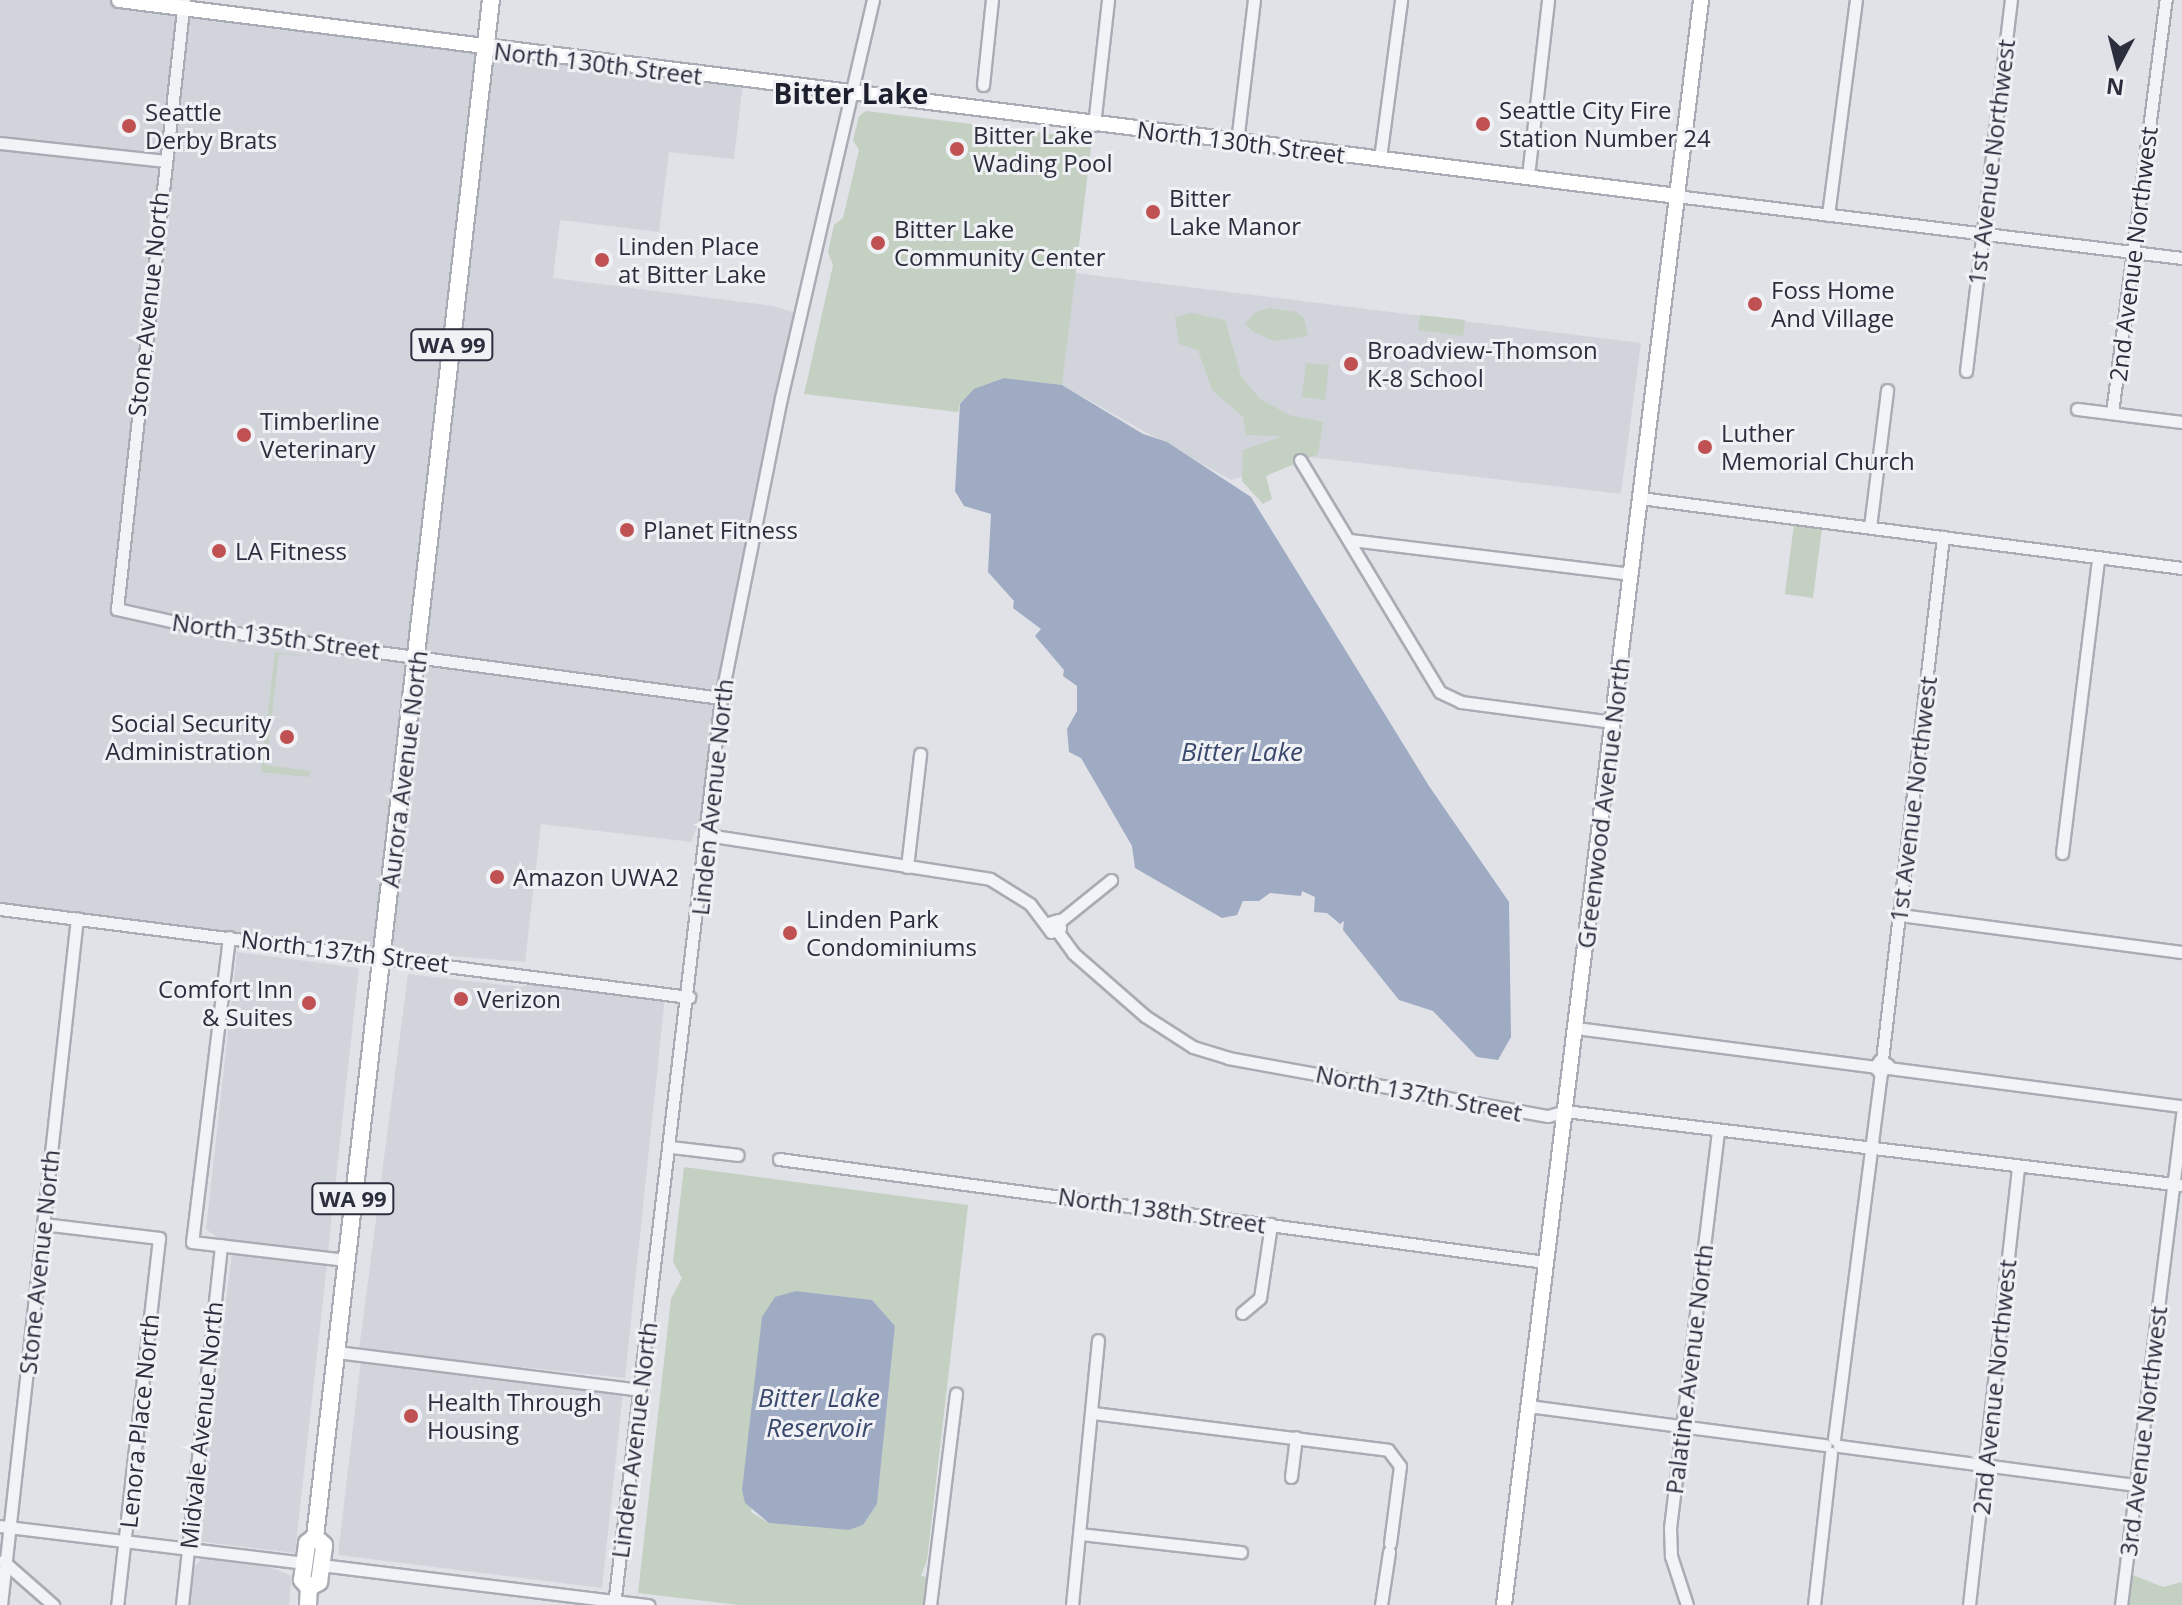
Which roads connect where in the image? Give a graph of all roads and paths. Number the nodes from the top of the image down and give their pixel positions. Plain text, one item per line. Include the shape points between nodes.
1 (119, 0) edge
2 (491, 0) edge
3 (873, 0) edge
4 (992, 0) edge
5 (1108, 0) edge
6 (1254, 0) edge
7 (1401, 0) edge
8 (1548, 0) edge
9 (1701, 0) edge
10 (1856, 0) edge
11 (2011, 0) edge
12 (2166, 0) edge
13 (183, 4) edge
14 (486, 49) junction
15 (983, 85) dead end
16 (851, 93) junction
17 (1094, 125) junction
18 (1237, 142) junction
19 (0, 143) edge
20 (1380, 158) junction
21 (165, 161) junction
22 (1528, 176) junction
23 (1676, 196) junction
24 (1828, 215) junction
25 (1983, 233) junction
26 (2133, 252) junction
27 (2182, 258) edge
28 (1966, 371) dead end
29 (1887, 390) dead end
30 (2077, 409) dead end
31 (2112, 413) junction
32 (2182, 422) edge
33 (1300, 460) dead end
34 (1640, 498) junction
35 (1870, 527) junction
36 (1943, 537) junction
37 (1351, 540) junction
38 (2098, 558) junction
39 (2182, 568) edge
40 (1630, 574) junction
41 (117, 609) joint
42 (418, 656) junction
43 (721, 698) junction
44 (1613, 722) junction
45 (920, 754) dead end
46 (707, 835) junction
47 (2062, 853) dead end
48 (907, 867) junction
49 (1111, 880) dead end
50 (0, 909) edge
51 (1900, 915) junction
52 (77, 918) junction
53 (1055, 925) junction
54 (229, 937) junction
55 (2182, 952) edge
56 (382, 956) junction
57 (689, 997) junction
58 (1576, 1028) junction
59 (1882, 1067) junction
60 (2182, 1106) edge
61 (1565, 1111) junction
62 (2182, 1114) edge
63 (1718, 1130) junction
64 (671, 1147) junction
65 (1872, 1151) junction
66 (738, 1155) dead end
67 (779, 1159) dead end
68 (2018, 1168) junction
69 (2178, 1186) edge
70 (43, 1224) junction
71 (1271, 1224) junction
72 (221, 1245) junction
73 (346, 1260) junction
74 (1545, 1262) junction
75 (1242, 1313) dead end
76 (1098, 1340) dead end
77 (336, 1352) junction
78 (639, 1390) junction
79 (956, 1394) dead end
80 (1528, 1406) junction
81 (1093, 1413) junction
82 (1682, 1427) junction
83 (1296, 1437) junction
84 (1832, 1446) junction
85 (1985, 1465) junction
86 (1291, 1477) dead end
87 (2136, 1485) junction
88 (5, 1527) edge
89 (1080, 1534) junction
90 (125, 1541) junction
91 (189, 1549) junction
92 (1241, 1552) dead end
93 (3, 1560) edge
94 (313, 1564) junction
95 (308, 1597) edge
96 (615, 1603) edge
97 (1, 1605) edge
98 (53, 1605) edge
99 (117, 1605) edge
100 (182, 1605) edge
101 (649, 1605) edge
102 (930, 1605) edge
103 (1072, 1605) edge
104 (1381, 1605) edge
105 (1504, 1605) edge
106 (1687, 1605) edge
107 (1814, 1605) edge
108 (1969, 1605) edge
109 (2121, 1605) edge

1 - 13 main road, North 130th Street
2 - 14 highway, Aurora Avenue North / WA 99
3 - 16 street, Linden Avenue North
4 - 15 street
5 - 17 street
6 - 18 street
7 - 20 street
8 - 22 street
9 - 23 main road, Greenwood Avenue North
10 - 24 street
11 - 25 street, 1st Avenue Northwest
12 - 26 street, 2nd Avenue Northwest
13 - 14 main road, North 130th Street
13 - 21 street, Stone Avenue North
14 - 16 main road, North 130th Street
14 - 42 highway, Aurora Avenue North / WA 99
16 - 17 main road, North 130th Street
16 - 43 street, Linden Avenue North via 736,607
17 - 18 main road, North 130th Street
18 - 20 main road, North 130th Street
19 - 21 street
20 - 22 main road, North 130th Street
21 - 41 street, Stone Avenue North
22 - 23 main road, North 130th Street
23 - 24 street, North 130th Street
23 - 34 main road, Greenwood Avenue North
24 - 25 street, North 130th Street
25 - 26 street, North 130th Street
25 - 28 street, 1st Avenue Northwest
26 - 27 street, North 130th Street
26 - 31 street, 2nd Avenue Northwest
29 - 35 street
30 - 31 street
31 - 32 street
33 - 37 street
34 - 35 street
34 - 40 main road, Greenwood Avenue North
35 - 36 street
36 - 38 street
36 - 51 street, 1st Avenue Northwest
37 - 40 street
37 - 44 street via 1445,696
38 - 39 street
38 - 47 street
40 - 44 main road, Greenwood Avenue North
41 - 42 street, North 135th Street via 207,629
42 - 43 street, North 135th Street via 442,664
42 - 56 highway, Aurora Avenue North / WA 99
43 - 46 street, Linden Avenue North
44 - 58 main road, Greenwood Avenue North
45 - 48 street
46 - 48 street, North 137th Street
46 - 57 street, Linden Avenue North
48 - 53 street, North 137th Street via 1002,884
49 - 53 street
50 - 52 street, North 137th Street
51 - 55 street
51 - 59 street, 1st Avenue Northwest
52 - 54 street, North 137th Street
52 - 70 street, Stone Avenue North
53 - 61 street, North 137th Street via 1108,987 1193,1047 1457,1103 1548,1116
54 - 56 street, North 137th Street
54 - 72 street via 192,1242
56 - 57 street, North 137th Street
56 - 73 highway, Aurora Avenue North / WA 99
57 - 64 street, Linden Avenue North
58 - 59 street
58 - 61 main road, Greenwood Avenue North
59 - 60 street
59 - 65 street, 1st Avenue Northwest
61 - 63 street, North 137th Street
61 - 74 main road, Greenwood Avenue North
62 - 69 street, 3rd Avenue Northwest
63 - 65 street, North 137th Street
63 - 82 street, Palatine Avenue North
64 - 66 street
64 - 78 street, Linden Avenue North
65 - 68 street, North 137th Street
65 - 84 street, 1st Avenue Northwest
67 - 71 street, North 138th Street
68 - 69 street, North 137th Street
68 - 85 street, 2nd Avenue Northwest
69 - 87 street, 3rd Avenue Northwest
70 - 88 street, Stone Avenue North
70 - 90 street, Lenora Place North via 159,1238
71 - 74 street, North 138th Street
71 - 75 street via 1260,1298
72 - 73 street
72 - 91 street, Midvale Avenue North
73 - 77 highway, Aurora Avenue North / WA 99
74 - 80 main road, Greenwood Avenue North
76 - 81 street
77 - 78 street
77 - 94 highway, Aurora Avenue North / WA 99 via 315,1537 307,1543
78 - 96 street, Linden Avenue North
79 - 102 street
80 - 82 street
80 - 105 main road, Greenwood Avenue North
81 - 83 street
81 - 89 street
82 - 84 street
82 - 106 street, Palatine Avenue North via 1671,1556
83 - 86 street
83 - 104 street via 1382,1447 1395,1455 1400,1466
84 - 85 street
84 - 107 street, 1st Avenue Northwest
85 - 87 street
85 - 108 street, 2nd Avenue Northwest
87 - 109 street, 3rd Avenue Northwest
88 - 90 street
88 - 93 street, Stone Avenue North
89 - 92 street
89 - 103 street
90 - 91 street
90 - 99 street, Lenora Place North
91 - 94 street
91 - 100 street, Midvale Avenue North
93 - 97 street, Stone Avenue North
93 - 98 street
94 - 95 highway via 302,1580
94 - 96 street
96 - 101 street

